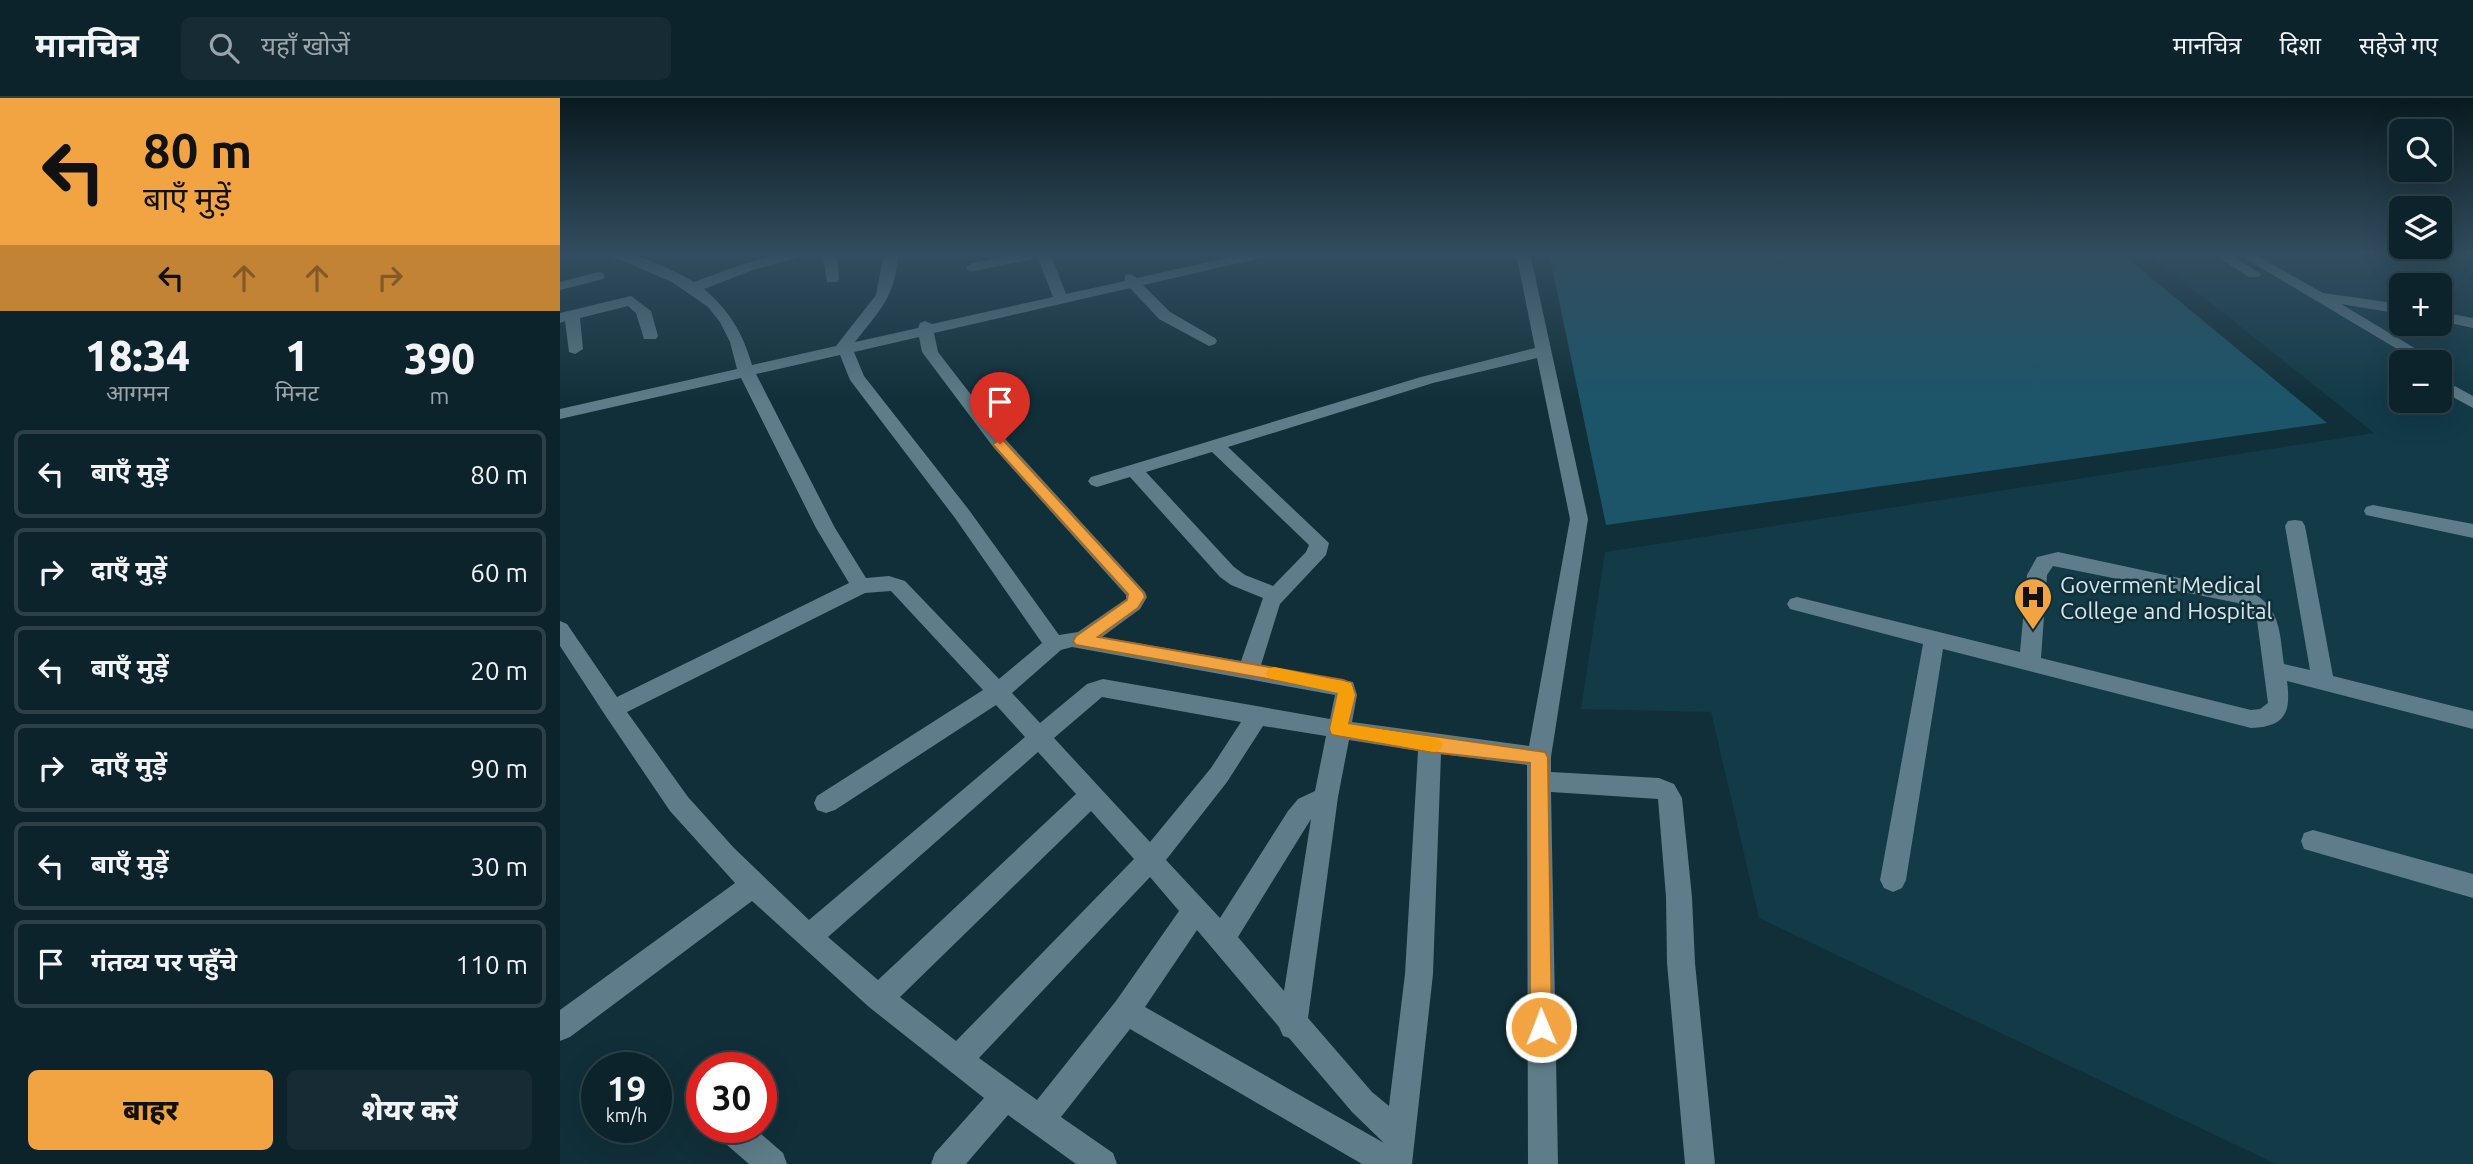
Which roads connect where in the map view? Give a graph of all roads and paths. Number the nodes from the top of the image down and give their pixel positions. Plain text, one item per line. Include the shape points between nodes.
1 (624, 303) edge
2 (633, 303) edge
3 (710, 303) edge
4 (879, 303) edge
5 (1028, 303) edge
6 (1038, 303) edge
7 (1148, 303) edge
8 (1534, 303) edge
9 (2303, 303) edge
10 (2329, 303) edge
11 (2361, 303) edge
12 (2389, 307) edge
13 (566, 317) edge
14 (2452, 319) edge
15 (2473, 323) edge
16 (925, 329) junction
17 (650, 336) dead end
18 (1209, 341) dead end
19 (845, 347) junction
20 (575, 349) dead end
21 (2409, 350) edge
22 (1544, 351) junction
23 (2389, 353) edge
24 (745, 370) junction
25 (2452, 375) edge
26 (2473, 387) edge
27 (2452, 390) edge
28 (2473, 403) edge
29 (560, 414) edge
30 (1216, 445) junction
31 (1134, 470) junction
32 (1097, 481) dead end
33 (2373, 511) dead end
34 (2295, 526) dead end
35 (2473, 531) edge
36 (861, 586) junction
37 (1276, 595) junction
38 (1797, 604) dead end
39 (560, 629) edge
40 (1934, 639) junction
41 (1082, 641) junction
42 (1054, 645) junction
43 (2030, 663) junction
44 (1249, 670) junction
45 (2275, 670) junction
46 (2323, 682) junction
47 (998, 692) junction
48 (613, 709) junction
49 (1256, 717) junction
50 (2473, 720) edge
51 (1339, 729) junction
52 (1040, 738) junction
53 (1430, 744) junction
54 (1539, 769) junction
55 (1091, 795) junction
56 (1326, 797) junction
57 (826, 803) dead end
58 (2313, 841) dead end
59 (1151, 861) junction
60 (1893, 880) dead end
61 (753, 886) junction
62 (2473, 886) edge
63 (1195, 909) junction
64 (809, 936) junction
65 (1222, 939) junction
66 (880, 997) junction
67 (1126, 1011) junction
68 (1293, 1026) junction
69 (560, 1027) edge
70 (958, 1059) junction
71 (1005, 1096) junction
72 (1040, 1121) junction
73 (1401, 1136) junction
74 (748, 1143) edge
75 (772, 1164) edge
76 (946, 1164) edge
77 (1102, 1164) edge
78 (1391, 1164) edge
79 (1397, 1164) edge
80 (1543, 1164) edge
81 (1700, 1164) edge

1 - 13 street
2 - 17 street via 643,312
3 - 24 street via 740,342
4 - 19 street
5 - 16 street
6 - 16 street
7 - 18 street via 1169,322
8 - 22 street
9 - 23 street
10 - 21 street
11 - 12 street
13 - 20 street
14 - 15 street
16 - 19 street
16 - 41 street via 930,352 1000,444 1135,592 1133,604
19 - 24 street
19 - 42 street via 856,377 962,514
22 - 30 street via 1427,380
22 - 54 street via 1579,519
24 - 29 street
24 - 36 street
25 - 26 street
27 - 28 street
30 - 31 street
30 - 37 street via 1319,544 1320,550
31 - 32 street
31 - 37 street via 1227,572
33 - 35 street
34 - 46 street
36 - 47 street via 889,583 904,590
36 - 48 street
37 - 44 street via 1265,613
38 - 40 street
39 - 48 street
40 - 43 street
40 - 60 street
41 - 42 street
41 - 44 street
42 - 47 street
43 - 45 street via 2250,719 2264,719 2279,704
43 - 45 street via 2036,575 2047,559 2059,559 2254,602 2267,620
44 - 51 street via 1345,688
45 - 46 street
46 - 50 street
47 - 52 street
47 - 57 street
48 - 61 street via 678,803
49 - 51 street
49 - 52 street via 1103,688 1088,695
49 - 59 street via 1197,806
51 - 53 street
51 - 56 street
52 - 55 street
52 - 64 street
53 - 54 street
53 - 73 street via 1419,974
54 - 80 street
54 - 81 street via 1659,788 1670,798
55 - 59 street
55 - 66 street
56 - 65 street via 1297,818
56 - 68 street
58 - 62 street
59 - 63 street
59 - 70 street
61 - 64 street
61 - 69 street
63 - 65 street
63 - 67 street
64 - 66 street
65 - 68 street
66 - 70 street
67 - 72 street
67 - 78 street
68 - 73 street via 1362,1102
70 - 71 street
71 - 72 street
71 - 76 street
72 - 77 street
73 - 79 street
74 - 75 street

